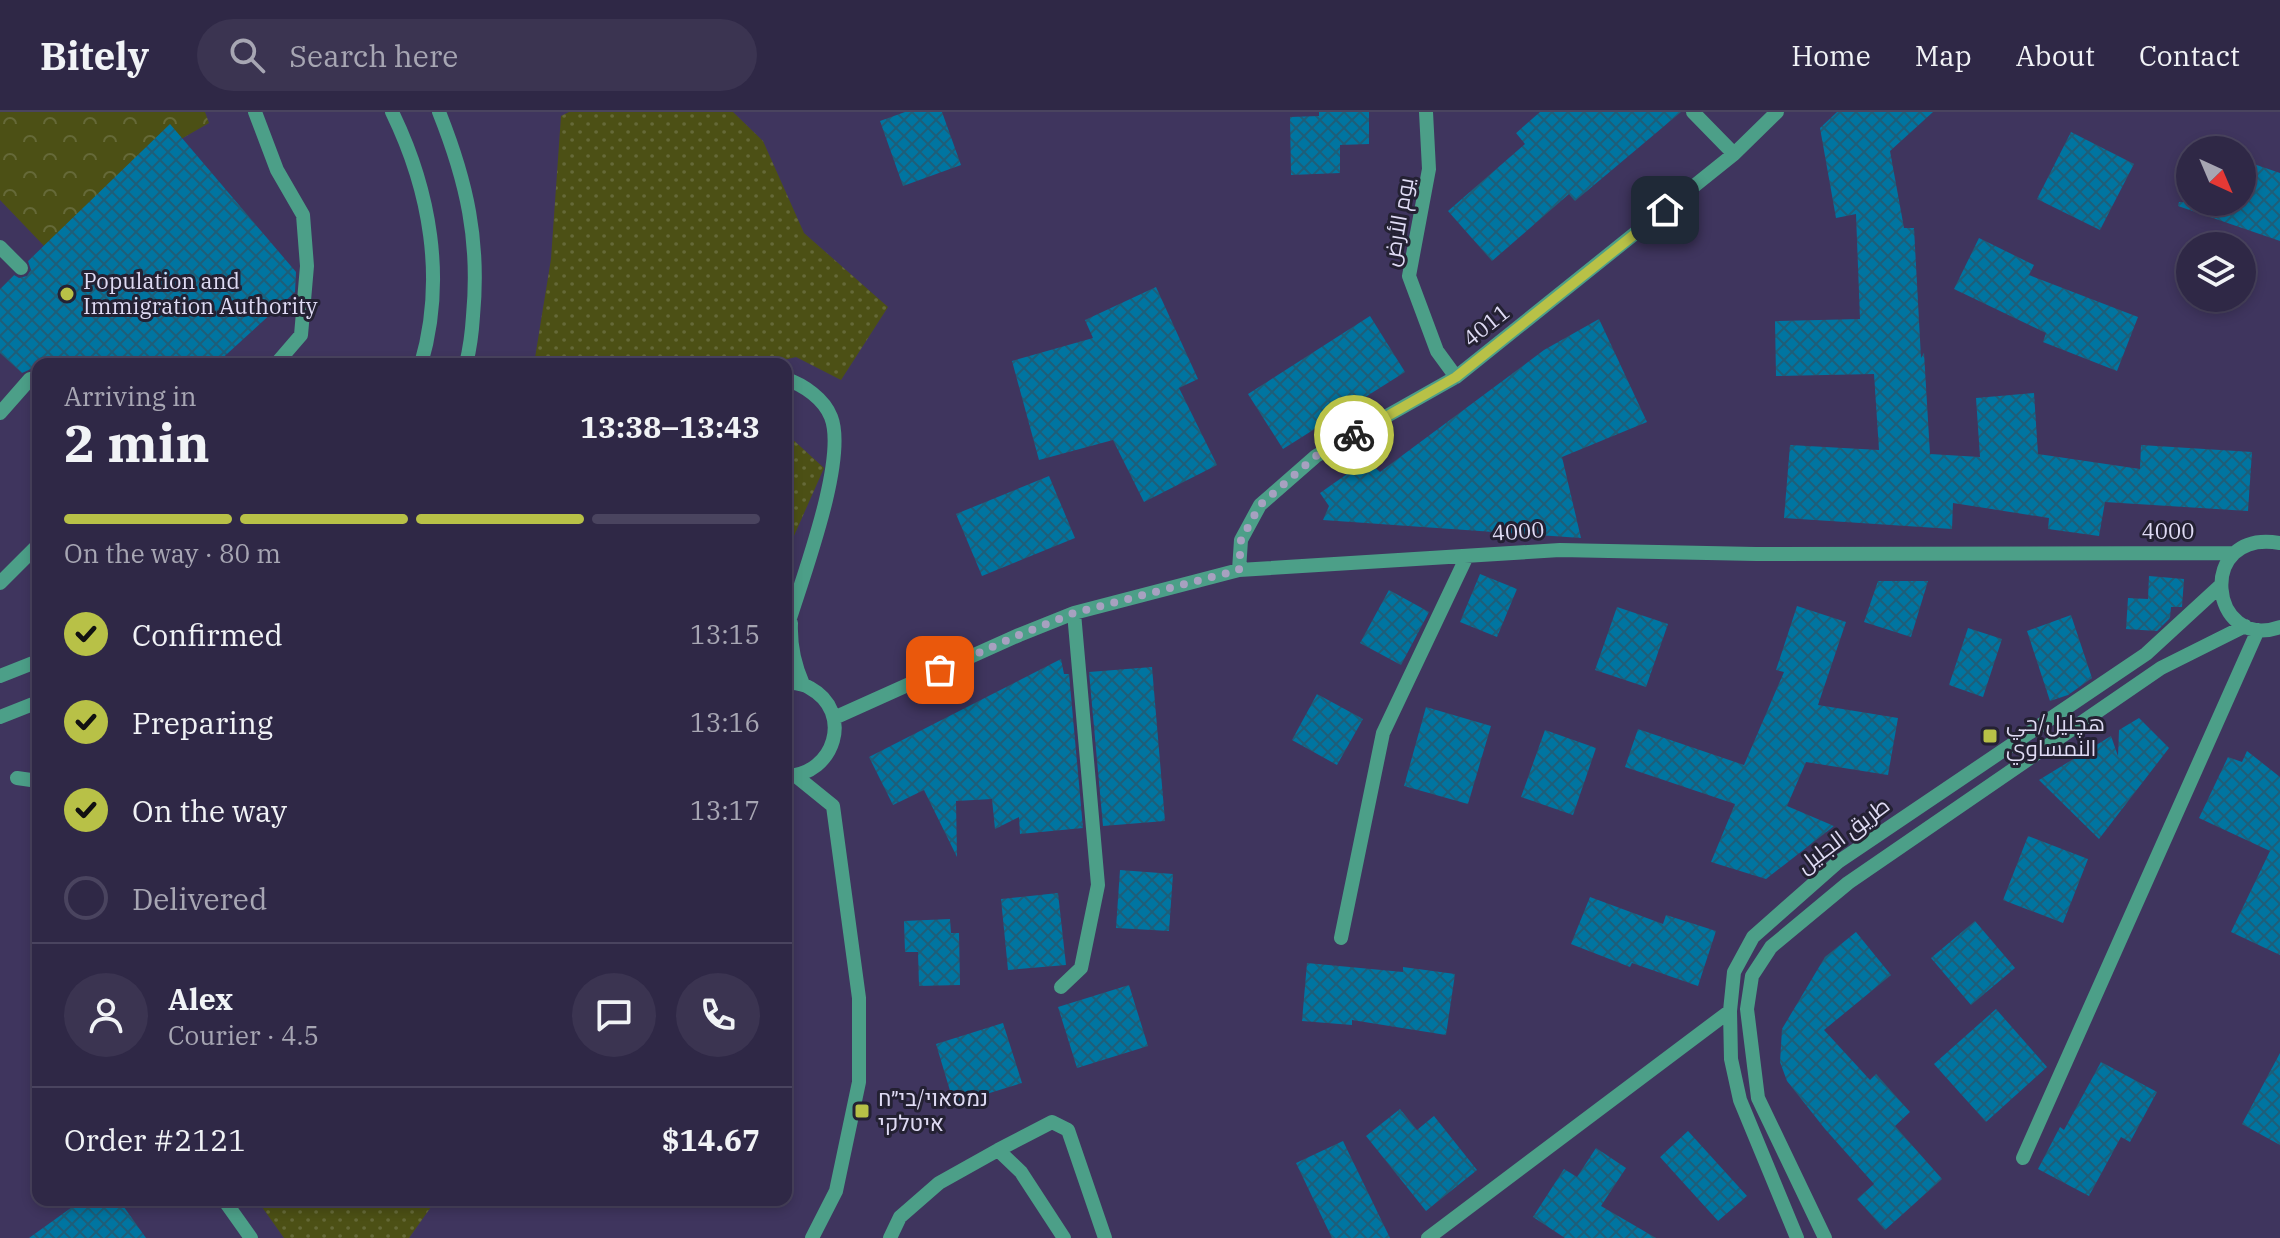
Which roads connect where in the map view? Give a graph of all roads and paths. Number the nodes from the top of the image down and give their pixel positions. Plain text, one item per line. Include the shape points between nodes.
1 (255, 112) edge
2 (392, 112) edge
3 (439, 112) edge
4 (1426, 112) edge
5 (1693, 112) edge
6 (1777, 112) edge
7 (1734, 154) junction
8 (0, 247) edge
9 (21, 268) dead end
10 (281, 358) edge
11 (423, 358) edge
12 (467, 358) edge
13 (1456, 377) junction
14 (30, 379) dead end
15 (792, 381) edge
16 (0, 413) edge
17 (2280, 543) edge
18 (32, 551) edge
19 (2234, 553) junction
20 (1467, 556) junction
21 (1239, 570) junction
22 (0, 583) edge
23 (2220, 586) junction
24 (792, 612) edge
25 (1074, 613) junction
26 (2280, 627) edge
27 (2252, 628) junction
28 (792, 653) edge
29 (32, 663) edge
30 (0, 676) edge
31 (792, 683) edge
32 (803, 684) junction
33 (32, 704) edge
34 (0, 717) edge
35 (834, 718) junction
36 (792, 776) edge
37 (792, 777) edge
38 (17, 778) dead end
39 (32, 780) edge
40 (1341, 938) dead end
41 (1061, 987) dead end
42 (1730, 1011) junction
43 (998, 1150) junction
44 (2023, 1158) dead end
45 (228, 1206) edge
46 (896, 1234) edge
47 (251, 1238) edge
48 (812, 1238) edge
49 (1064, 1238) edge
50 (1105, 1238) edge
51 (1428, 1238) edge
52 (1797, 1238) edge
53 (1825, 1238) edge

1 - 10 street via 277,170 303,215 307,266 301,335
2 - 11 street via 415,166 434,261
3 - 12 street via 469,206 476,258
4 - 13 street, يوم الأرض via 1429,169 1409,276 1437,351
5 - 7 street
6 - 7 street, 4011
7 - 13 street, 4011
8 - 9 street
13 - 21 street, 4011 via 1316,456 1260,505 1241,540
14 - 16 street
15 - 24 street via 820,402 831,417 835,439 834,470
17 - 19 street, 4000 via 2248,544
18 - 22 street
19 - 20 street, 4000 via 1560,550
19 - 23 street
20 - 21 street, 4000
20 - 40 street via 1383,733
21 - 25 street, 4000
23 - 27 street via 2227,610
23 - 42 street, طريق الجليل via 2146,654 1838,862 1753,937 1734,972
25 - 35 street, 4000
25 - 41 street via 1098,885 1081,968
26 - 27 street, طريق الجليل
27 - 44 street
27 - 53 street, طريق الجليل via 2161,668 1848,883 1771,947 1752,976 1747,1009 1758,1098
28 - 32 street
29 - 30 street
31 - 32 street
32 - 35 street via 824,699
33 - 34 street
35 - 36 street via 830,751 811,770
37 - 48 street via 833,806 859,998 859,1082 836,1191
38 - 39 street
42 - 51 street
42 - 52 street, طريق الجليل via 1731,1059 1740,1100
43 - 46 street via 939,1183 900,1217
43 - 49 street via 1021,1172
43 - 50 street via 1052,1122 1068,1130
45 - 47 street

